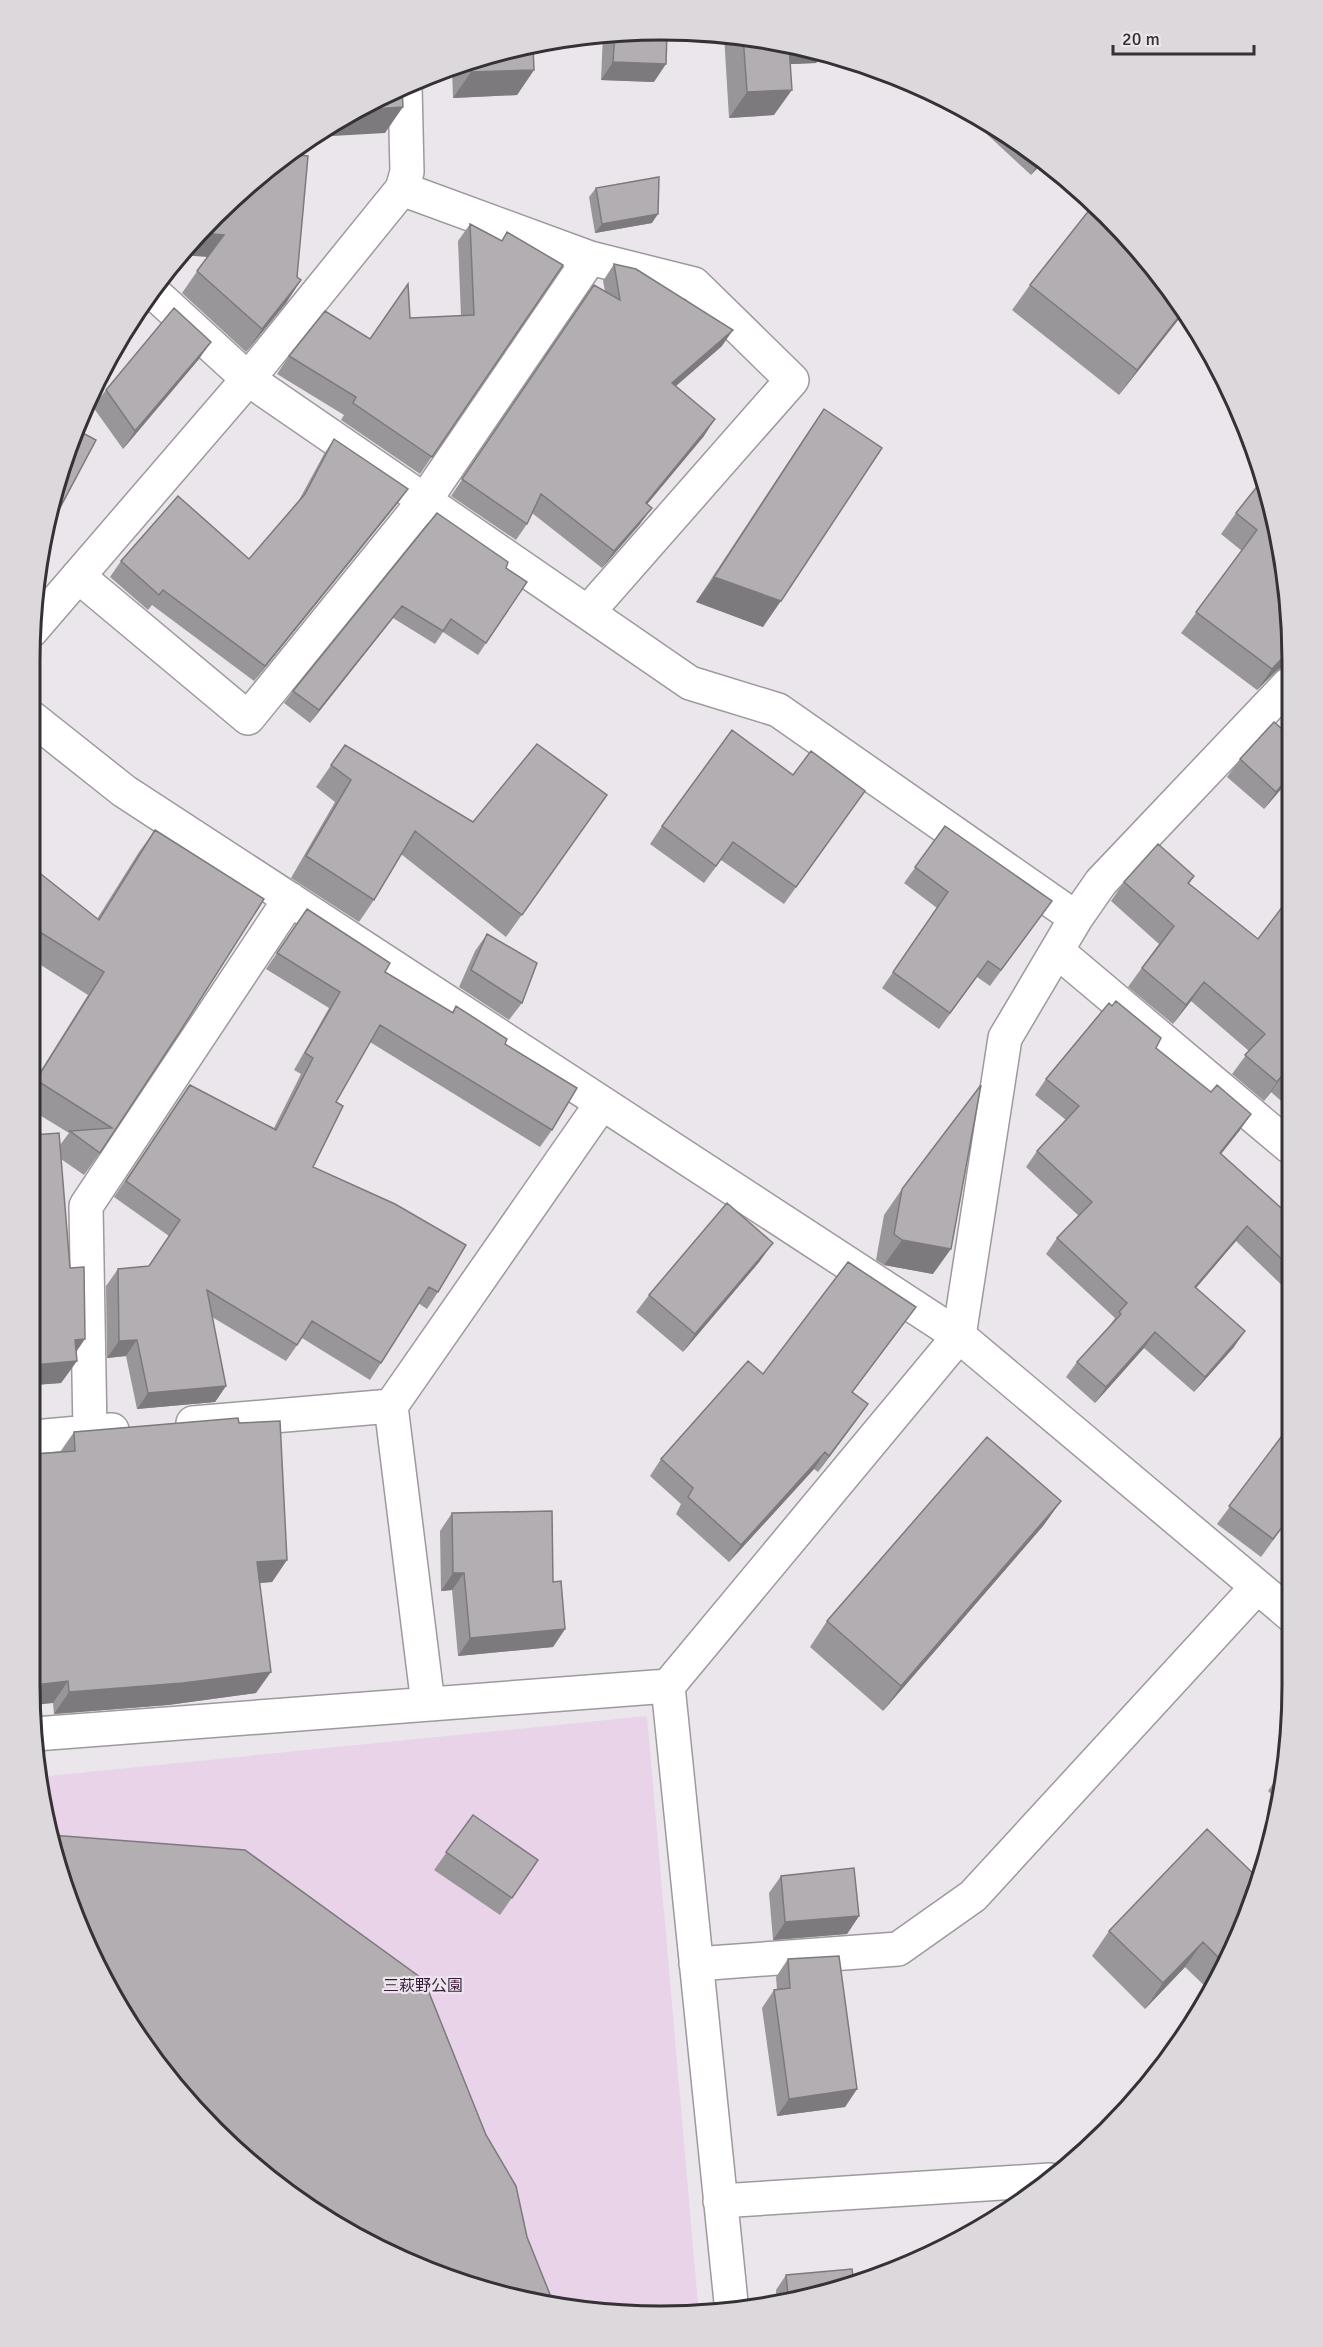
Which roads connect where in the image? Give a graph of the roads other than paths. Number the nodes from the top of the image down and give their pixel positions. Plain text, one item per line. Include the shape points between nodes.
1 (405, 97) edge
2 (402, 189) junction
3 (590, 258) junction
4 (159, 297) edge
5 (248, 378) junction
6 (425, 500) junction
7 (78, 576) junction
8 (588, 612) junction
9 (42, 618) edge
10 (1282, 691) edge
11 (40, 724) edge
12 (290, 899) junction
13 (1076, 918) junction
14 (1058, 951) junction
15 (602, 1102) junction
16 (1282, 1141) edge
17 (959, 1336) junction
18 (391, 1406) junction
19 (90, 1432) junction
20 (40, 1436) edge
21 (1257, 1587) junction
22 (1282, 1608) edge
23 (668, 1686) junction
24 (428, 1704) junction
25 (43, 1733) edge
26 (696, 1964) junction
27 (1036, 2181) edge
28 (720, 2201) junction
29 (731, 2302) edge

1 - 2 street via 407,172
2 - 3 street
2 - 5 street
3 - 6 street
3 - 8 street via 693,284 792,380
4 - 5 street
5 - 6 street
5 - 7 street
6 - 7 street via 248,718
6 - 8 street
7 - 9 street
8 - 13 street via 690,682 778,710
10 - 13 street via 1101,882
11 - 12 street via 124,791
12 - 15 street
12 - 19 street via 86,1206
13 - 14 street
14 - 16 street
14 - 17 street via 1005,1038
15 - 17 street
15 - 18 street
17 - 21 street
17 - 23 street
18 - 19 street
18 - 24 street
19 - 20 street
21 - 22 street
21 - 26 street via 973,1896 898,1949
23 - 24 street
23 - 26 street
24 - 25 street
26 - 28 street
27 - 28 street
28 - 29 street

